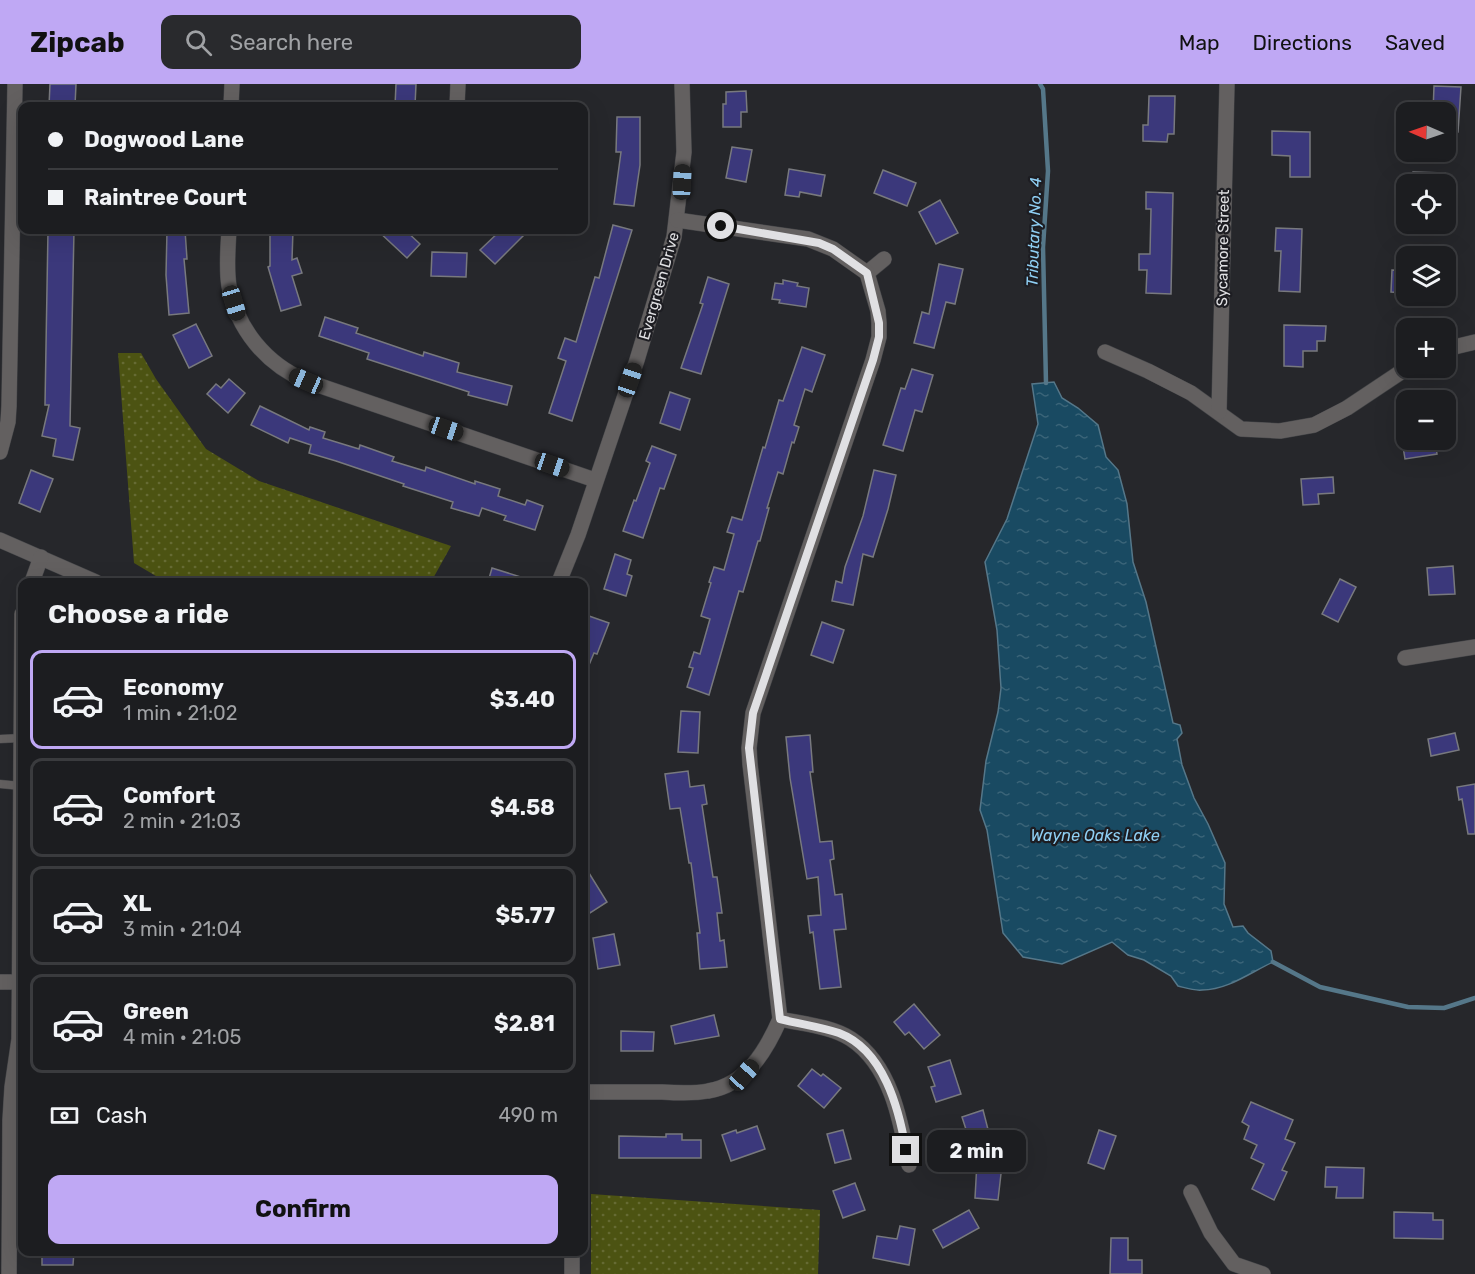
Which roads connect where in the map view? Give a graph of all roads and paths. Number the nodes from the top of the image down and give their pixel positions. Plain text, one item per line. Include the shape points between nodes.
1 (15, 84) edge
2 (232, 84) edge
3 (458, 84) edge
4 (682, 84) edge
5 (1227, 84) edge
6 (231, 102) edge
7 (457, 102) edge
8 (677, 220) junction
9 (228, 234) edge
10 (884, 259) dead end
11 (867, 273) junction
12 (1475, 342) edge
13 (1456, 347) edge
14 (1105, 352) dead end
15 (1396, 375) edge
16 (1219, 412) junction
17 (0, 452) edge
18 (595, 480) junction
19 (0, 540) edge
20 (41, 557) junction
21 (33, 578) edge
22 (87, 578) edge
23 (562, 578) edge
24 (1475, 647) edge
25 (1405, 658) dead end
26 (18, 738) edge
27 (0, 739) edge
28 (0, 784) edge
29 (18, 786) edge
30 (0, 982) edge
31 (18, 982) edge
32 (780, 1019) junction
33 (18, 1046) edge
34 (588, 1092) edge
35 (909, 1165) dead end
36 (1191, 1192) dead end
37 (572, 1256) edge
38 (9, 1274) edge
39 (572, 1274) edge
40 (1263, 1274) edge

1 - 17 street via 9,406
2 - 6 street
3 - 7 street
4 - 8 street, Evergreen Drive via 684,152
5 - 16 street, Sycamore Street
8 - 11 street via 808,239 833,249
8 - 18 street, Evergreen Drive via 663,277
9 - 18 street via 229,287 239,318 261,351 291,375
10 - 11 street
11 - 32 street via 879,337 750,728 750,764
12 - 13 street
14 - 16 street via 1191,393
15 - 16 street via 1328,419 1298,429 1241,429
18 - 23 street, Evergreen Drive
19 - 20 street
20 - 21 street
20 - 22 street
24 - 25 street
26 - 27 lane
28 - 29 lane
30 - 31 street
32 - 34 street via 771,1039 744,1075 712,1091
32 - 35 street via 851,1039 873,1060 887,1083
33 - 38 street via 10,1120
36 - 40 street via 1211,1233 1234,1264
37 - 39 street

